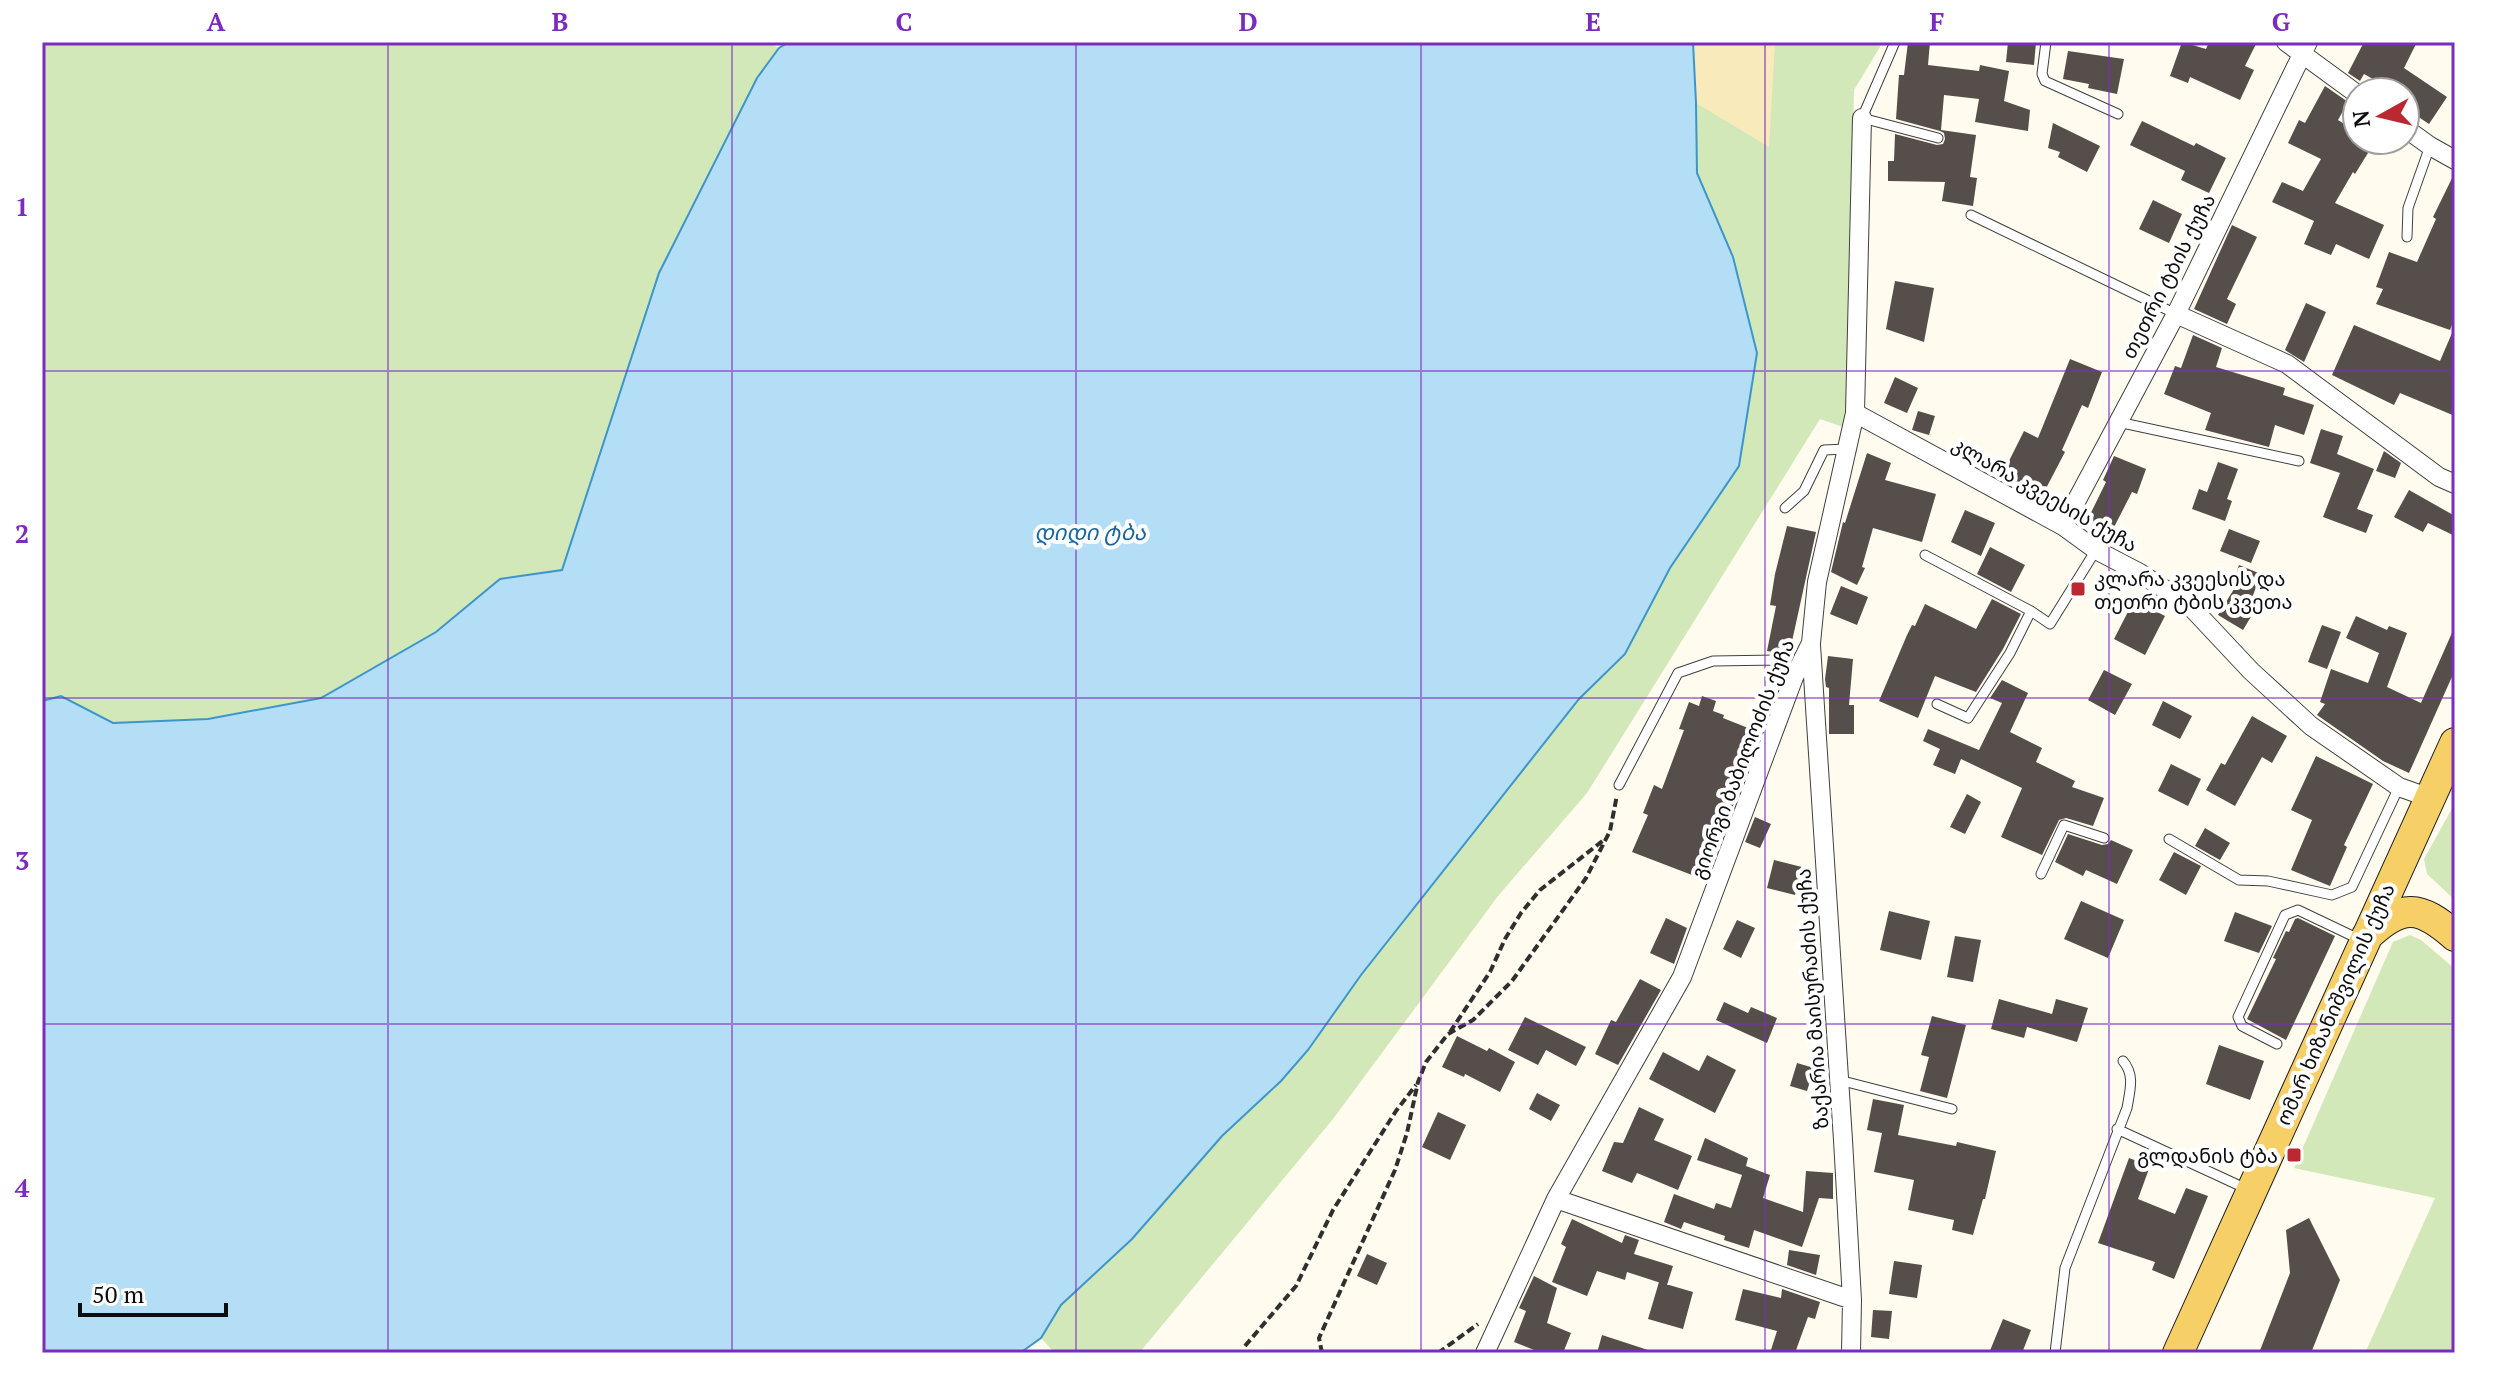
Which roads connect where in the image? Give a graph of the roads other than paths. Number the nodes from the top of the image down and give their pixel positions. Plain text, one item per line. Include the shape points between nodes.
1 (1895, 42) edge
2 (2046, 42) edge
3 (2286, 42) edge
4 (2304, 48) edge
5 (2341, 80) edge
6 (2118, 114) dead end
7 (1862, 118) junction
8 (1938, 138) dead end
9 (2421, 140) edge
10 (2430, 146) junction
11 (2455, 160) edge
12 (1971, 215) dead end
13 (2407, 237) dead end
14 (2176, 314) junction
15 (1855, 413) junction
16 (2118, 422) junction
17 (1847, 449) junction
18 (2299, 461) dead end
19 (2455, 484) edge
20 (1785, 508) dead end
21 (2063, 526) junction
22 (2096, 550) junction
23 (1925, 555) dead end
24 (2031, 611) junction
25 (1811, 643) junction
26 (1794, 677) junction
27 (1937, 704) dead end
28 (2451, 763) edge
29 (1619, 785) road end
30 (2399, 787) junction
31 (2430, 798) junction
32 (2104, 838) dead end
33 (2169, 839) dead end
34 (2404, 852) junction
35 (2041, 874) dead end
36 (2445, 927) edge
37 (2365, 939) junction
38 (2277, 1044) dead end
39 (2123, 1061) dead end
40 (1839, 1080) junction
41 (1952, 1109) dead end
42 (2117, 1129) junction
43 (2251, 1191) junction
44 (1556, 1199) junction
45 (1852, 1300) junction
46 (1485, 1353) edge
47 (1851, 1353) edge
48 (2055, 1353) edge
49 (2178, 1353) edge

1 - 7 lane, გიორგი ბაბილოძის ქუჩა
2 - 6 lane via 2045,81
3 - 4 street
4 - 5 street
4 - 14 street, თეთრი ტბის ქუჩა
7 - 8 lane
7 - 15 street, გიორგი ბაბილოძის ქუჩა
9 - 10 street
10 - 11 street
10 - 13 lane via 2408,208
12 - 14 lane
14 - 16 street, თეთრი ტბის ქუჩა
14 - 19 street via 2287,364
15 - 17 street, გიორგი ბაბილოძის ქუჩა
15 - 21 street, კლარა კვეესის ქუჩა
16 - 18 lane
16 - 21 street, თეთრი ტბის ქუჩა
17 - 20 lane via 1824,450 1804,491
17 - 25 street, გიორგი ბაბილოძის ქუჩა via 1817,582
21 - 22 street, კლარა კვეესის ქუჩა
22 - 24 lane via 2050,624
22 - 30 street, კლარა კვეესის ქუჩა via 2190,606 2311,726
23 - 24 lane
24 - 27 lane via 1968,718
25 - 26 street, გიორგი ბაბილოძის ქუჩა
25 - 40 street, ზაქარია მაისურაძის ქუჩა
26 - 29 lane via 1777,660 1713,661 1678,673
26 - 44 street, გიორგი ბაბილოძის ქუჩა via 1682,977
28 - 31 main road, ომარ ხიზანიშვილის ქუჩა
30 - 31 street, კლარა კვეესის ქუჩა
30 - 33 lane via 2352,887 2332,895 2239,880
31 - 34 main road, ომარ ხიზანიშვილის ქუჩა
32 - 35 lane via 2064,825
34 - 36 main road via 2409,881
34 - 37 main road, ომარ ხიზანიშვილის ქუჩა
36 - 37 main road via 2401,913
37 - 38 lane via 2298,910 2285,915 2238,1017 2242,1026
37 - 43 main road, ომარ ხიზანიშვილის ქუჩა
39 - 42 lane via 2131,1070 2131,1088
40 - 41 lane
40 - 45 street, ზაქარია მაისურაძის ქუჩა
42 - 43 lane
42 - 48 lane via 2065,1268
43 - 49 main road, ომარ ხიზანიშვილის ქუჩა
44 - 45 street
44 - 46 street, გიორგი ბაბილოძის ქუჩა
45 - 47 street, ზაქარია მაისურაძის ქუჩა

